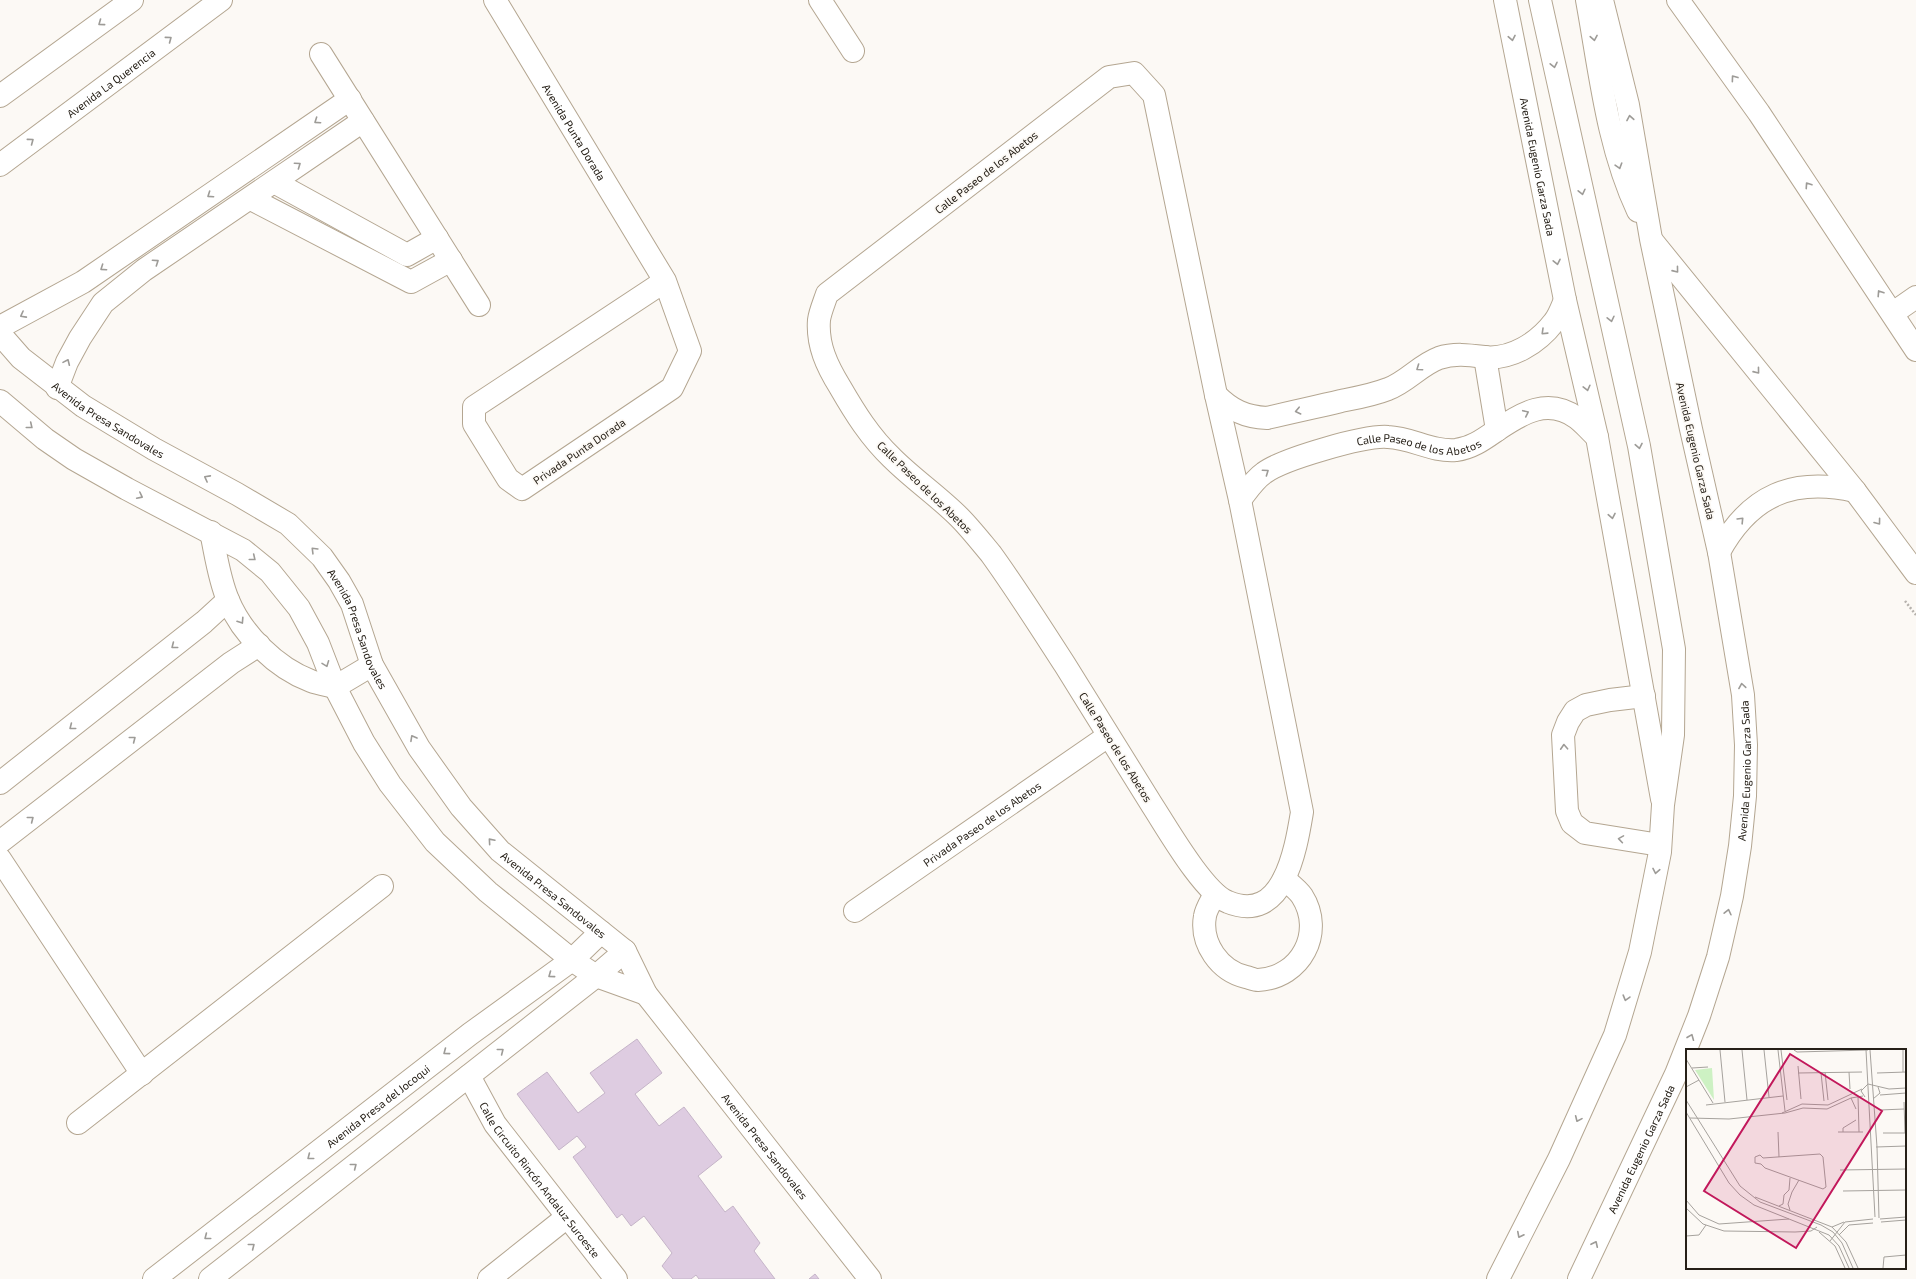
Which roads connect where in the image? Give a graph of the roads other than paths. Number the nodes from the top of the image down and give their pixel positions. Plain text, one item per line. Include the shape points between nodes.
1 (132, 0) edge
2 (221, 0) edge
3 (495, 0) edge
4 (820, 0) edge
5 (1505, 0) edge
6 (1540, 0) edge
7 (1587, 0) edge
8 (1602, 0) edge
9 (1678, 0) edge
10 (854, 51) dead end
11 (321, 54) dead end
12 (0, 96) edge
13 (350, 99) junction
14 (363, 121) junction
15 (0, 165) edge
16 (274, 182) junction
17 (250, 199) junction
18 (437, 238) junction
19 (1651, 239) junction
20 (451, 260) junction
21 (660, 272) junction
22 (1916, 297) edge
23 (1565, 300) junction
24 (479, 305) dead end
25 (1893, 313) junction
26 (0, 327) edge
27 (0, 334) edge
28 (1916, 350) edge
29 (1485, 357) junction
30 (57, 388) junction
31 (1216, 395) junction
32 (0, 401) edge
33 (1497, 430) junction
34 (1597, 437) junction
35 (1855, 491) junction
36 (1240, 500) junction
37 (211, 532) junction
38 (1719, 552) junction
39 (1916, 573) edge
40 (228, 600) junction
41 (259, 645) junction
42 (372, 664) junction
43 (335, 687) junction
44 (1644, 696) junction
45 (1108, 736) junction
46 (0, 783) edge
47 (1663, 805) junction
48 (0, 842) edge
49 (1660, 845) junction
50 (0, 859) edge
51 (1284, 880) junction
52 (382, 886) dead end
53 (1215, 894) junction
54 (855, 911) dead end
55 (601, 932) junction
56 (625, 951) junction
57 (572, 960) junction
58 (596, 976) junction
59 (646, 994) junction
60 (1686, 1049) edge
61 (1686, 1050) edge
62 (142, 1074) junction
63 (469, 1076) junction
64 (78, 1123) dead end
65 (567, 1217) junction
66 (154, 1279) edge
67 (210, 1279) edge
68 (488, 1279) edge
69 (616, 1279) edge
70 (870, 1279) edge
71 (1498, 1279) edge
72 (1579, 1279) edge

1 -> 12 street
15 -> 2 street, Avenida La Querencia
3 - 21 street, Avenida Punta Dorada
4 - 10 street
5 -> 23 street, Avenida Eugenio Garza Sada
6 -> 47 street, Avenida Eugenio Garza Sada via 1639,446 1674,649 1673,735
7 -> 19 street via 1612,141 1630,196
19 -> 8 street, Avenida Eugenio Garza Sada via 1628,106
25 -> 9 street via 1759,113
11 - 13 street
13 - 14 street
13 -> 26 street via 83,282
16 -> 14 street
14 - 18 street
16 - 17 street
16 - 18 street via 406,255
17 - 20 street via 411,282
30 -> 17 street via 73,350 103,303 144,270
18 - 20 street
19 -> 35 street, Avenida Eugenio Garza Sada
19 - 38 street, Avenida Eugenio Garza Sada
20 - 24 street
21 - 21 street, Privada Punta Dorada via 474,407 474,424 508,479 522,490 672,388 690,351
22 - 25 street
23 -> 29 street via 1555,321 1536,340 1515,353
23 -> 34 street, Avenida Eugenio Garza Sada
25 - 28 street
27 - 30 street, Avenida Presa Sandovales via 21,358
29 -> 31 street via 1463,354 1440,358 1423,365 1394,386 1377,393 1267,418 1239,413
29 - 33 street
42 -> 30 street, Avenida Presa Sandovales via 352,604 339,581 322,557 288,524 154,449
31 - 36 street, Calle Paseo de los Abetos
31 - 45 street, Calle Paseo de los Abetos via 1154,95 1134,73 1109,77 827,294 819,319 820,346 829,369 861,422 892,458 960,518 990,554 1064,664
32 -> 37 street via 45,439 74,459
33 -> 34 street, Calle Paseo de los Abetos via 1528,411 1550,408 1564,411 1577,418
36 -> 33 street, Calle Paseo de los Abetos via 1259,477 1276,466 1373,436 1387,436 1429,447 1457,450 1485,440
34 -> 44 street, Avenida Eugenio Garza Sada
38 -> 35 street via 1734,527 1764,500 1780,493 1814,485
35 -> 39 street, Avenida Eugenio Garza Sada
36 - 51 street, Calle Paseo de los Abetos via 1302,812 1296,849
37 - 40 street
37 -> 43 street via 243,550 270,572 299,608 318,643
60 -> 38 street, Avenida Eugenio Garza Sada via 1700,1016 1718,957 1732,896 1745,796 1746,745 1743,695
40 -> 41 street via 241,623
40 -> 46 street via 204,622
41 - 43 street via 293,672 312,681
48 -> 41 street via 231,663
42 - 43 street
55 -> 42 street, Avenida Presa Sandovales via 500,851 461,807 418,748
43 - 57 street via 364,743 390,784 435,842 488,892
44 - 47 street, Avenida Eugenio Garza Sada
49 -> 44 street via 1585,833 1572,823 1567,811 1563,735 1575,711 1610,700
45 - 53 street, Calle Paseo de los Abetos via 1187,860
45 - 54 street, Privada Paseo de los Abetos
47 - 49 street, Avenida Eugenio Garza Sada
49 -> 71 street, Avenida Eugenio Garza Sada via 1640,952 1615,1035 1559,1159
50 - 62 street
51 - 53 street, Calle Paseo de los Abetos via 1277,891 1266,900 1253,905 1239,906 1226,902
51 - 53 street via 1302,895 1311,917 1310,940 1299,961 1280,975 1257,980 1235,974 1216,960 1206,939 1205,916
52 - 62 street
55 - 56 street, Avenida Presa Sandovales
55 - 57 street, Avenida Presa del Jocoqui
56 - 58 street
56 - 59 street, Avenida Presa Sandovales
57 - 58 street
57 -> 66 street, Avenida Presa del Jocoqui via 470,1034
58 - 59 street
63 -> 58 street
59 - 70 street, Avenida Presa Sandovales
72 -> 61 street, Avenida Eugenio Garza Sada
62 - 64 street
63 - 65 street, Calle Circuito Rincón Andaluz Suroeste via 495,1124
67 -> 63 street
65 - 68 street
65 - 69 street, Calle Circuito Rincón Andaluz Suroeste

